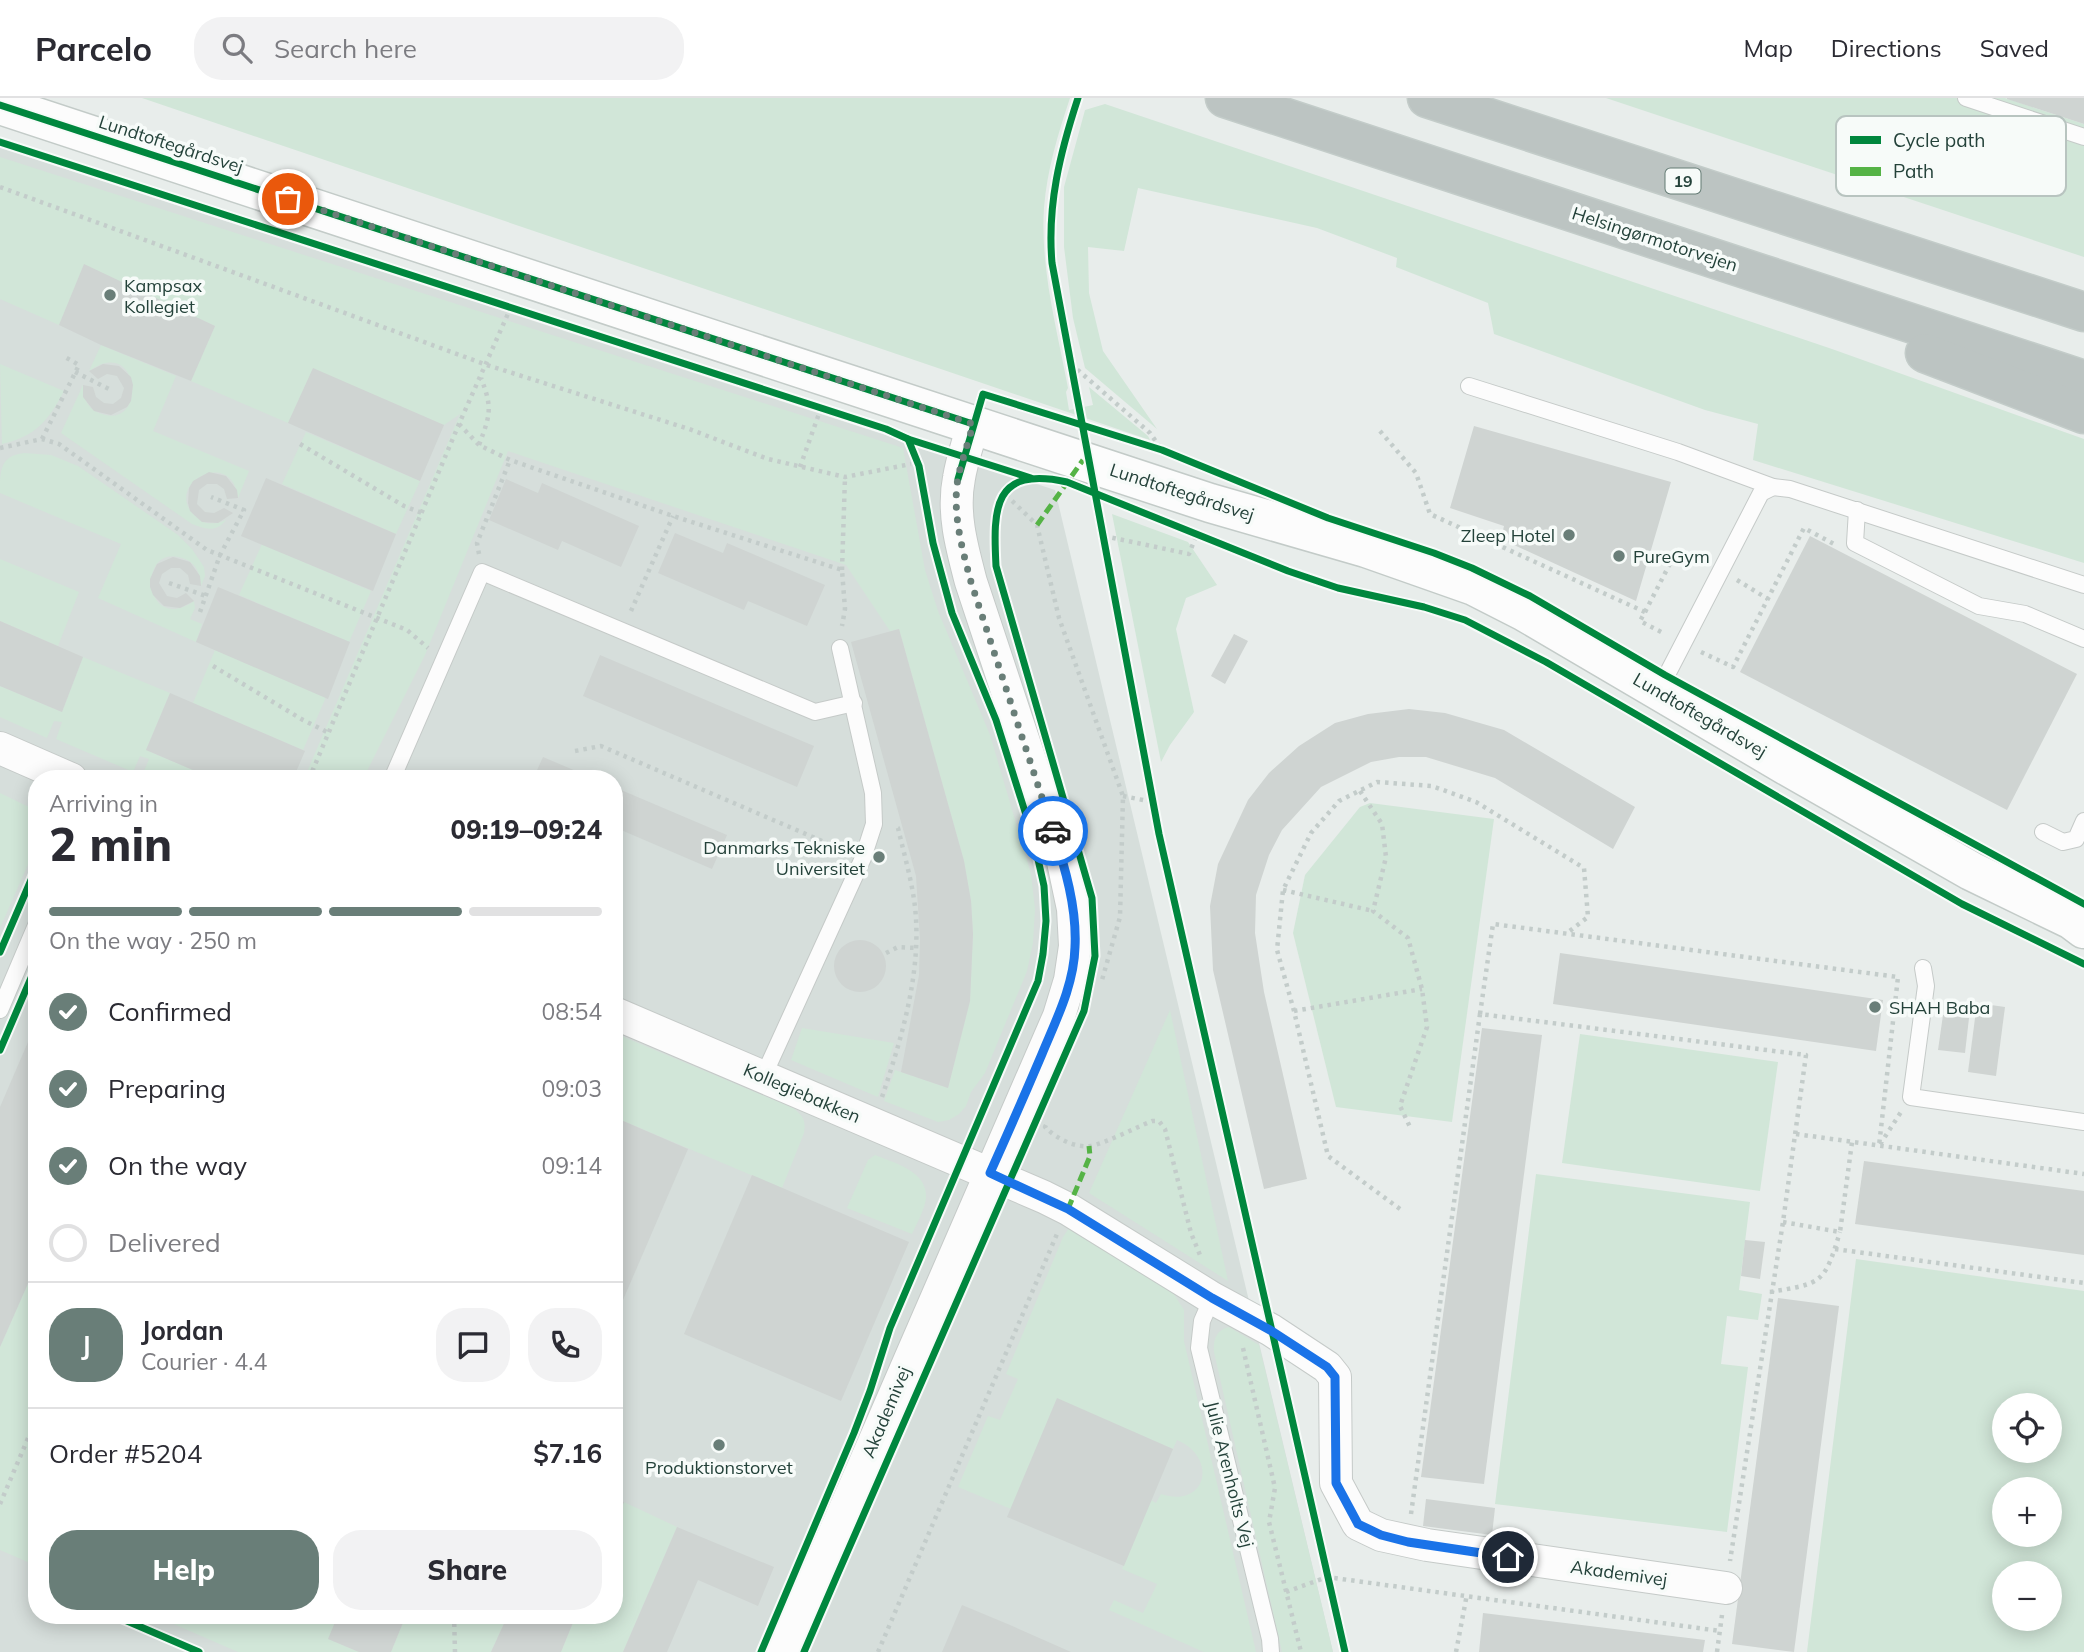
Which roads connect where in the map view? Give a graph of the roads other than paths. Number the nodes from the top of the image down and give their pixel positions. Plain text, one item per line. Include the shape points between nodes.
1 (1225, 98) edge
2 (1427, 98) edge
3 (1966, 98) edge
4 (0, 104) edge
5 (2020, 116) edge
6 (2066, 131) edge
7 (2084, 137) edge
8 (1713, 258) junction
9 (1938, 264) junction
10 (2084, 296) edge
11 (2084, 312) edge
12 (2084, 380) edge
13 (1469, 386) dead end
14 (2084, 414) edge
15 (973, 424) junction
16 (1773, 487) junction
17 (1857, 510) junction
18 (2084, 585) edge
19 (2084, 639) edge
20 (839, 648) road end
21 (1659, 691) junction
22 (853, 703) junction
23 (0, 748) edge
24 (51, 770) edge
25 (396, 770) edge
26 (2084, 821) edge
27 (2043, 832) dead end
28 (2080, 924) edge
29 (28, 944) edge
30 (1923, 968) dead end
31 (0, 1010) edge
32 (623, 1017) edge
33 (763, 1077) junction
34 (2084, 1122) edge
35 (990, 1173) junction
36 (1223, 1304) junction
37 (1726, 1588) road end
38 (783, 1652) edge
39 (1271, 1652) edge

1 - 8 highway, Helsingørmotorvejen
2 - 9 highway, 19
3 - 5 lane
4 - 15 street, Lundtoftegårdsvej via 519,299 824,400
6 - 7 lane
8 - 12 highway, Helsingørmotorvejen
8 - 14 highway via 1834,318
9 - 10 highway
9 - 11 highway, 19
13 - 16 lane
15 - 21 street, Lundtoftegårdsvej via 1474,586
15 - 35 street, Akademivej via 958,479 960,544 1062,857 1075,946 1059,1016
16 - 17 lane
16 - 21 lane via 1761,493
17 - 18 lane
17 - 19 lane via 1855,543 1979,606 2025,614
20 - 22 lane
21 - 28 street, Lundtoftegårdsvej via 1971,871
22 - 25 lane via 816,712 482,572
22 - 33 lane via 873,793 874,824 863,858
23 - 24 street
26 - 27 lane via 2076,839 2063,842
29 - 31 lane
30 - 34 lane via 1926,986 1911,1097
32 - 33 street, Kollegiebakken
33 - 35 street, Kollegiebakken
35 - 36 street, Akademivej via 1068,1209
35 - 38 street, Akademivej
36 - 37 street, Akademivej via 1327,1367 1335,1377 1336,1483 1358,1524 1408,1542
36 - 39 lane, Julie Arenholts Vej via 1202,1321 1199,1348

